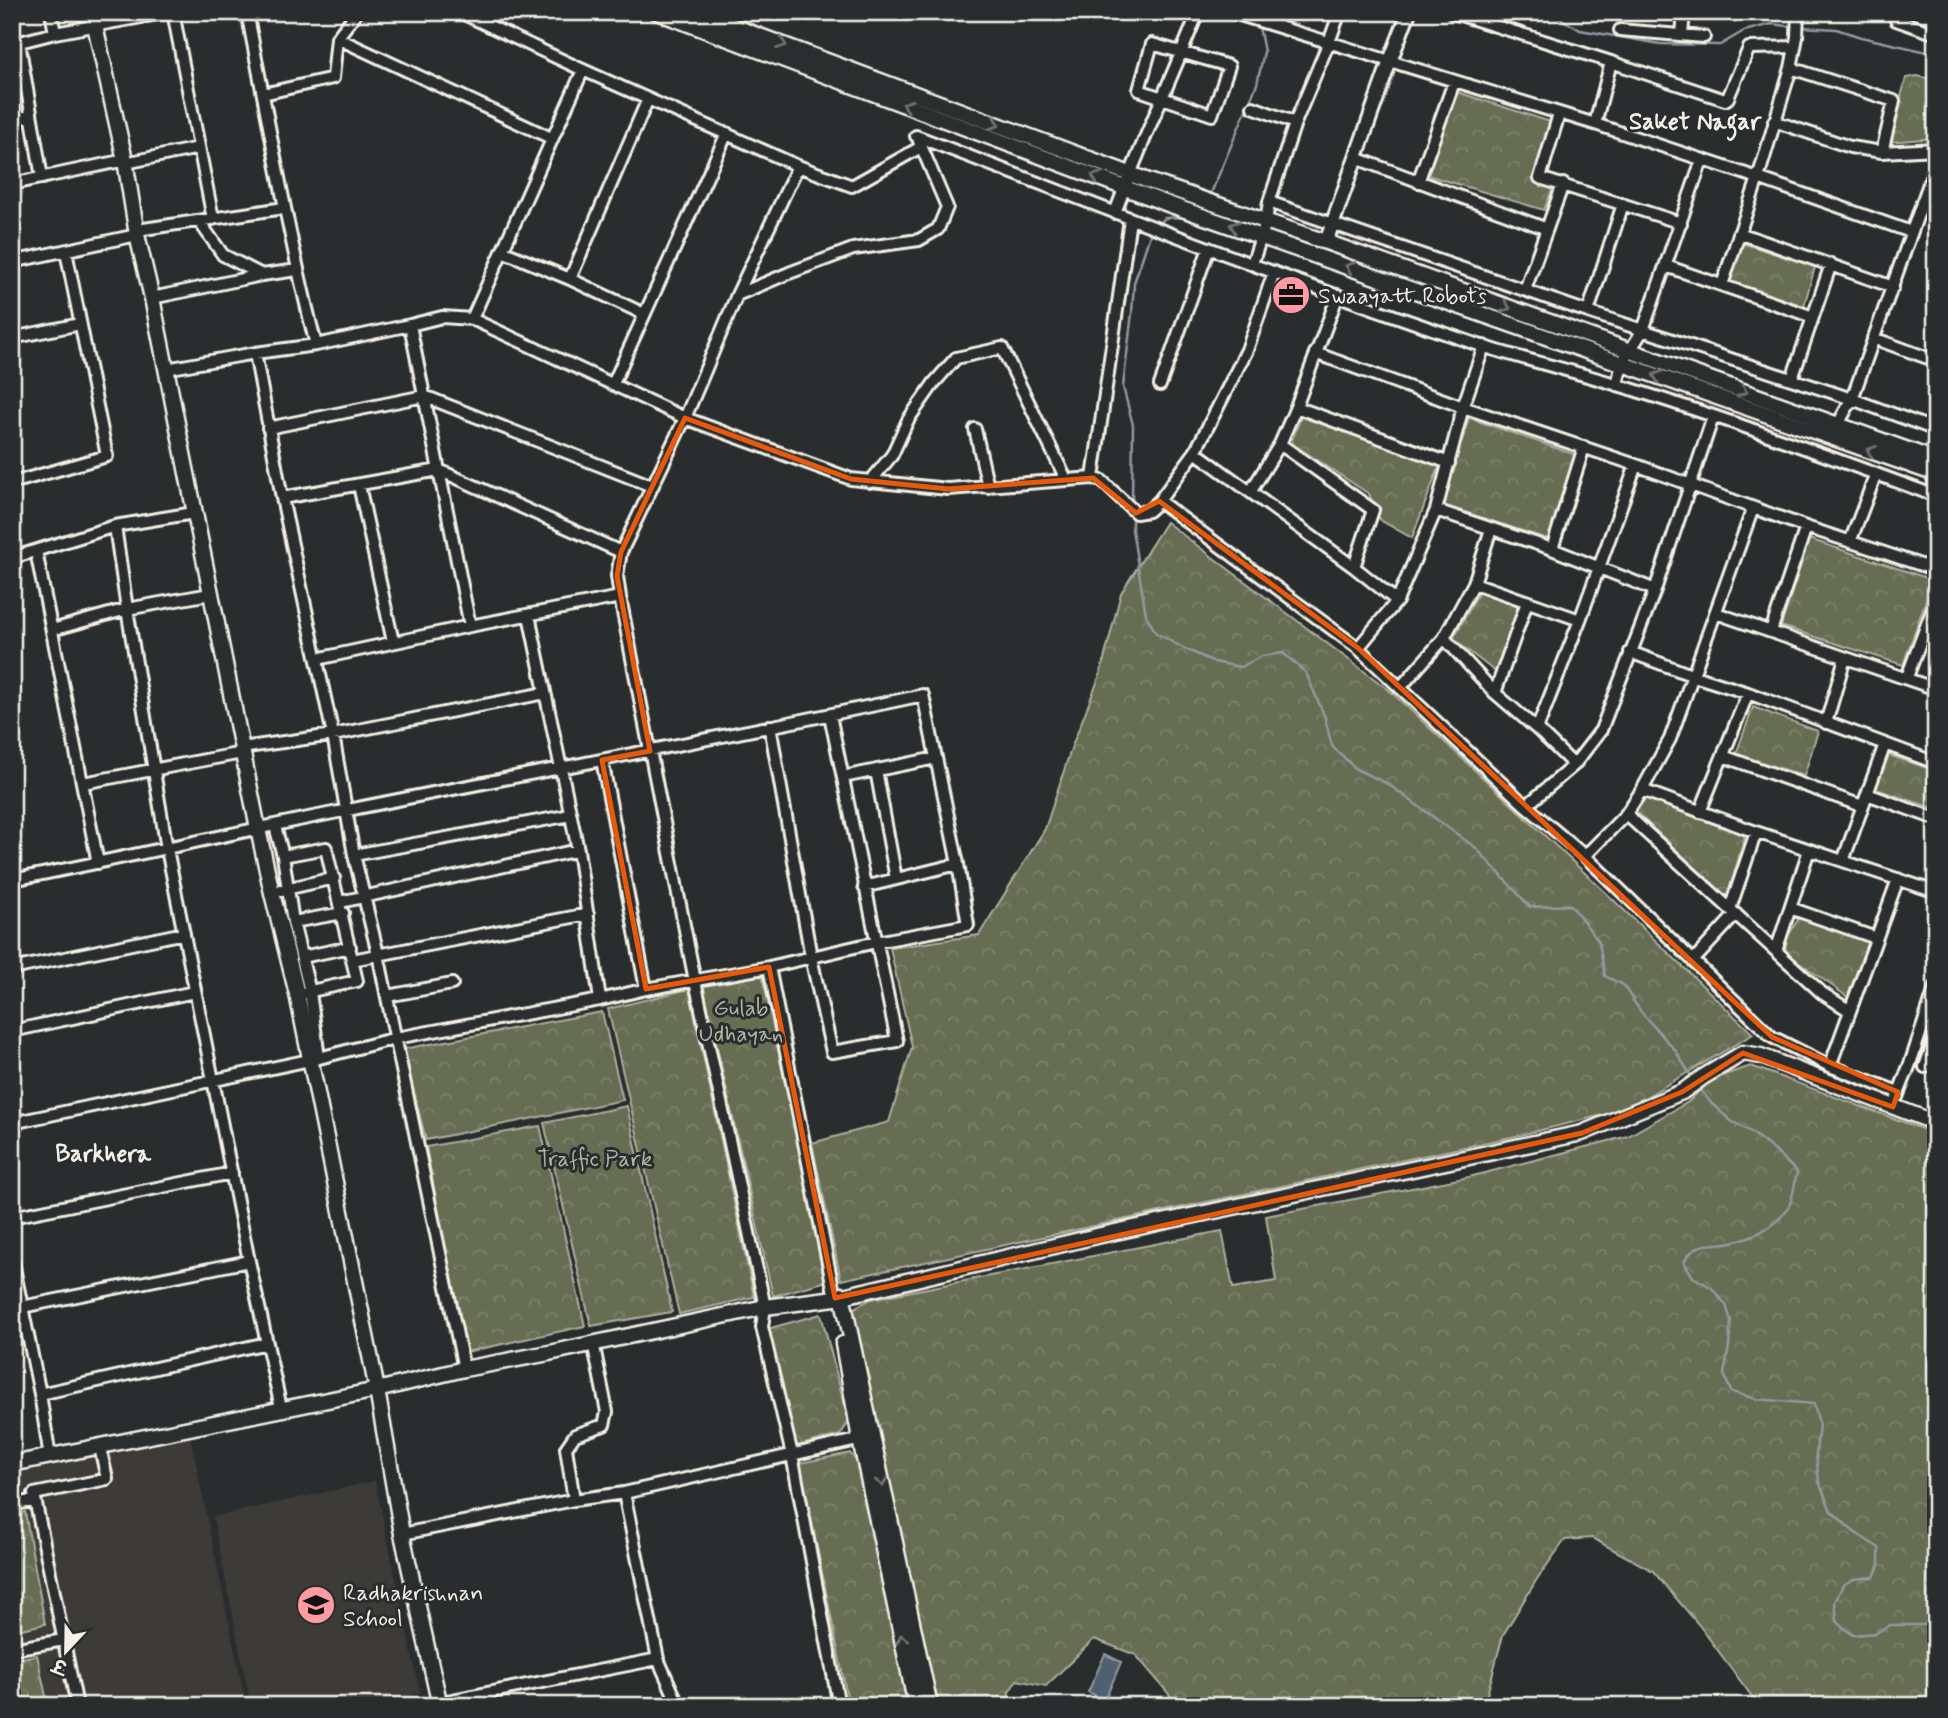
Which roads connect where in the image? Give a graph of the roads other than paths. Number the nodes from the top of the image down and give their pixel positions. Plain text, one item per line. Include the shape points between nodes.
1 (51, 12) edge
2 (171, 12) edge
3 (247, 12) edge
4 (357, 12) edge
5 (460, 12) edge
6 (657, 12) edge
7 (695, 12) edge
8 (1198, 12) edge
9 (1230, 12) edge
10 (1275, 12) edge
11 (1339, 12) edge
12 (1409, 12) edge
13 (1451, 12) edge
14 (1684, 12) edge
15 (1798, 13) edge
16 (1470, 15) edge
17 (93, 19) edge
18 (1896, 20) dead end
19 (1270, 24) junction
20 (1620, 30) dead end
21 (55, 33) junction
22 (1936, 34) edge
23 (1682, 36) junction
24 (1704, 37) dead end
25 (337, 38) junction
26 (1329, 42) junction
27 (1796, 42) junction
28 (16, 43) edge
29 (1182, 52) junction
30 (1390, 61) junction
31 (1611, 62) junction
32 (1791, 68) junction
33 (583, 70) junction
34 (1454, 82) junction
35 (263, 94) junction
36 (1163, 98) junction
37 (648, 99) junction
38 (1253, 107) dead end
39 (1559, 114) junction
40 (31, 116) junction
41 (12, 120) edge
42 (1774, 121) junction
43 (1295, 123) junction
44 (1595, 124) junction
45 (727, 134) junction
46 (551, 138) junction
47 (921, 147) junction
48 (199, 148) junction
49 (1936, 149) edge
50 (1882, 152) junction
51 (1356, 158) junction
52 (1702, 160) junction
53 (125, 161) junction
54 (1936, 163) edge
55 (798, 166) junction
56 (42, 177) junction
57 (1758, 178) junction
58 (1127, 181) junction
59 (1418, 182) junction
60 (12, 184) edge
61 (1563, 184) junction
62 (1269, 202) junction
63 (1922, 202) junction
64 (1623, 204) junction
65 (1936, 207) edge
66 (284, 208) junction
67 (1211, 209) junction
68 (1115, 213) junction
69 (213, 219) junction
70 (1130, 219) junction
71 (199, 221) junction
72 (1681, 223) junction
73 (1333, 225) junction
74 (1263, 229) junction
75 (1547, 229) junction
76 (1912, 232) junction
77 (137, 233) junction
78 (1739, 233) junction
79 (1326, 242) junction
80 (1209, 248) junction
81 (66, 251) junction
82 (502, 251) junction
83 (12, 262) edge
84 (1252, 264) junction
85 (1831, 264) junction
86 (1666, 266) junction
87 (297, 270) junction
88 (1274, 272) junction
89 (262, 275) junction
90 (570, 279) junction
91 (1722, 285) junction
92 (1893, 287) junction
93 (1525, 290) junction
94 (737, 295) junction
95 (1338, 295) junction
96 (152, 298) junction
97 (1588, 312) junction
98 (644, 314) junction
99 (1812, 317) junction
100 (472, 319) junction
101 (80, 324) junction
102 (410, 325) junction
103 (1643, 330) junction
104 (12, 338) edge
105 (1873, 338) junction
106 (316, 345) junction
107 (1484, 346) junction
108 (255, 353) junction
109 (1315, 354) junction
110 (1626, 357) junction
111 (1935, 358) edge
112 (166, 369) junction
113 (1792, 379) junction
114 (614, 384) junction
115 (1160, 385) dead end
116 (1618, 385) junction
117 (424, 396) junction
118 (1852, 399) junction
119 (1296, 407) junction
120 (1463, 407) junction
121 (1713, 416) junction
122 (685, 418) junction
123 (268, 428) junction
124 (975, 429) dead end
125 (1936, 430) edge
126 (1836, 432) junction
127 (1280, 444) junction
128 (1584, 447) junction
129 (1195, 452) junction
130 (1837, 460) junction
131 (1936, 460) edge
132 (1449, 463) junction
133 (1636, 465) junction
134 (439, 470) junction
135 (1876, 474) junction
136 (1936, 474) edge
137 (1066, 479) junction
138 (1098, 479) junction
139 (870, 482) junction
140 (12, 483) edge
141 (359, 485) junction
142 (652, 486) junction
143 (1689, 486) junction
144 (988, 487) junction
145 (1251, 491) junction
146 (1936, 496) edge
147 (282, 498) junction
148 (1158, 501) junction
149 (1753, 508) junction
150 (1436, 510) junction
151 (194, 513) junction
152 (115, 526) junction
153 (1806, 527) junction
154 (1491, 529) junction
155 (1850, 542) junction
156 (1552, 550) junction
157 (36, 551) junction
158 (621, 552) junction
159 (12, 558) edge
160 (1354, 567) junction
161 (1599, 567) junction
162 (1936, 570) edge
163 (1474, 583) junction
164 (1655, 590) junction
165 (210, 594) junction
166 (620, 597) junction
167 (1936, 600) edge
168 (1396, 601) junction
169 (1527, 602) junction
170 (127, 609) junction
171 (1716, 613) junction
172 (529, 615) junction
173 (1580, 620) junction
174 (470, 626) junction
175 (52, 631) junction
176 (1771, 631) junction
177 (1444, 638) junction
178 (393, 642) junction
179 (1358, 648) junction
180 (1630, 652) junction
181 (1845, 658) junction
182 (317, 659) junction
183 (1694, 676) junction
184 (1906, 677) junction
185 (1400, 688) junction
186 (1936, 688) edge
187 (545, 693) junction
188 (1496, 693) junction
189 (1748, 693) junction
190 (830, 715) junction
191 (1826, 723) junction
192 (770, 726) junction
193 (1536, 729) junction
194 (333, 735) junction
195 (1885, 744) junction
196 (242, 750) junction
197 (650, 751) junction
198 (1723, 756) junction
199 (936, 758) junction
200 (602, 760) junction
201 (1936, 764) edge
202 (1574, 765) junction
203 (561, 768) junction
204 (153, 770) junction
205 (876, 770) junction
206 (843, 777) junction
207 (83, 783) junction
208 (1643, 790) junction
209 (1867, 794) junction
210 (1526, 806) junction
211 (1862, 806) junction
212 (345, 810) junction
213 (1700, 812) junction
214 (1626, 814) junction
215 (570, 815) junction
216 (1936, 819) edge
217 (275, 826) junction
218 (258, 829) junction
219 (1756, 832) junction
220 (167, 849) junction
221 (578, 850) junction
222 (1810, 850) junction
223 (354, 855) junction
224 (282, 856) junction
225 (1585, 856) junction
226 (1843, 861) junction
227 (98, 863) junction
228 (958, 864) junction
229 (334, 878) junction
230 (896, 879) junction
231 (1898, 879) junction
232 (12, 880) edge
233 (864, 887) junction
234 (287, 889) junction
235 (1936, 892) edge
236 (272, 893) junction
237 (366, 897) junction
238 (341, 908) junction
239 (1790, 908) junction
240 (1733, 912) junction
241 (588, 914) junction
242 (293, 922) junction
243 (184, 933) junction
244 (1876, 938) junction
245 (876, 942) junction
246 (350, 947) junction
247 (1776, 951) junction
248 (379, 954) junction
249 (302, 957) junction
250 (811, 957) junction
251 (352, 960) junction
252 (1693, 961) junction
253 (769, 967) junction
254 (12, 969) edge
255 (695, 981) junction
256 (452, 984) dead end
257 (1936, 986) edge
258 (646, 989) junction
259 (194, 992) junction
260 (304, 993) junction
261 (387, 996) junction
262 (600, 1000) junction
263 (1933, 1002) edge
264 (1850, 1011) junction
265 (12, 1031) edge
266 (1936, 1036) edge
267 (396, 1038) junction
268 (314, 1059) junction
269 (1910, 1064) junction
270 (1830, 1066) junction
271 (1930, 1069) edge
272 (214, 1079) junction
273 (1898, 1092) junction
274 (1893, 1107) junction
275 (12, 1123) edge
276 (1936, 1123) edge
277 (232, 1173) junction
278 (12, 1217) edge
279 (12, 1258) edge
280 (250, 1261) junction
281 (838, 1297) junction
282 (22, 1307) junction
283 (765, 1307) junction
284 (593, 1342) junction
285 (267, 1343) junction
286 (464, 1369) junction
287 (377, 1390) junction
288 (40, 1394) junction
289 (281, 1408) junction
290 (866, 1438) junction
291 (100, 1447) junction
292 (792, 1455) junction
293 (50, 1457) junction
294 (12, 1464) edge
295 (624, 1493) junction
296 (34, 1500) junction
297 (574, 1500) junction
298 (12, 1505) edge
299 (402, 1534) junction
300 (64, 1640) junction
301 (12, 1649) edge
302 (659, 1659) junction
303 (440, 1704) edge
304 (77, 1706) edge
305 (422, 1706) edge
306 (679, 1706) edge
307 (839, 1706) edge
308 (916, 1706) edge
309 (930, 1706) edge

1 - 21 street
2 - 17 street
2 - 48 street
3 - 35 street
4 - 25 street
5 - 33 street
58 -> 6 main road
7 -> 58 main road
8 - 29 street
9 - 19 street
10 - 19 street
11 - 26 street
12 - 30 street
13 - 16 street
14 - 23 street
15 - 27 street
16 - 31 street
17 - 21 street
17 - 53 main road
18 - 22 street
19 - 26 street
20 - 23 street
21 - 28 street
23 - 24 street
25 - 35 street via 334,78
25 - 46 street
26 - 30 street
26 - 43 street
27 - 31 street via 1749,48 1727,100
27 - 32 street
28 - 40 street
29 - 36 street
29 - 36 street via 1152,44 1139,90
29 - 36 street via 1229,66 1212,116
30 - 34 street
30 - 51 street
31 - 44 street
32 - 42 street
32 - 50 street via 1894,101
33 - 37 street
33 - 46 street
34 - 39 street
34 - 59 street
35 - 66 street
36 - 58 street
37 - 45 street
37 - 90 street
38 - 43 street
39 - 44 street
39 - 61 street via 1540,178
40 - 41 street
40 - 56 street
42 - 50 street via 1850,147
42 - 57 street
43 - 62 street
44 - 52 street
45 - 55 street
45 - 98 street
46 - 82 street
47 - 55 street via 852,186
47 - 68 street via 916,135
47 - 94 street via 947,207 938,229 919,240 853,249
48 - 53 street
48 - 69 street
49 - 50 street
51 - 59 street
51 - 73 street
52 - 57 street
52 - 72 street
53 - 56 street
53 - 77 main road
54 - 63 street
55 - 94 street
56 - 60 street
57 - 76 street
57 - 78 street
58 - 67 main road via 1175,190
58 - 67 main road via 1168,204
58 - 68 street
59 - 75 street
61 - 64 street
61 - 75 street
62 - 73 street
62 - 74 street
63 - 65 street
63 - 76 street
64 - 72 street
64 - 97 street
66 - 69 street
66 - 87 street
67 - 74 main road
68 - 70 street
69 - 71 street
70 - 80 street
70 - 138 street
71 - 77 street
71 - 89 street via 223,254
72 - 86 street
73 - 79 street
73 - 93 street
74 - 79 main road
74 - 84 street
110 -> 74 main road
75 - 93 street
76 - 92 street
77 - 81 street
77 - 96 main road
78 - 85 street
78 - 91 street
79 -> 110 main road
80 - 84 street
80 - 115 street
81 - 83 street
81 - 101 street
82 - 90 street
82 - 100 street
84 - 88 street
85 - 92 street
85 - 99 street
86 - 91 street
86 - 103 street
87 - 89 street
87 - 106 street
88 - 95 street
88 - 129 street via 1247,350
89 - 96 street
90 - 98 street
91 - 99 street
92 - 105 street
93 - 97 street
94 - 122 street
95 - 107 street
95 - 109 street
96 - 112 main road
97 - 103 street
98 - 114 street
99 - 113 street
100 - 102 street via 442,317
100 - 114 street
101 - 104 street
101 - 140 street via 107,456
102 - 106 street
102 - 117 street
103 - 110 street
103 - 113 street
105 - 111 street
105 - 118 street
106 - 108 street
107 - 116 street
107 - 120 street
108 - 112 street
108 - 123 street
109 - 119 street
109 - 120 street
110 - 116 street
110 - 126 main road
112 - 151 main road
113 - 118 street
114 - 122 street
116 - 121 street
117 - 123 street
117 - 134 street
117 - 142 street
118 - 125 street
118 - 126 street
119 - 127 street
119 - 132 street
120 - 128 street
120 - 132 street
121 - 130 street
121 - 143 street
122 - 139 street
122 - 142 street
123 - 147 street
124 - 144 street
126 - 130 street
126 - 131 main road
136 -> 126 main road
127 - 145 street
127 - 160 street via 1373,510
128 - 133 street
128 - 156 street
129 - 145 street
129 - 148 street
130 - 135 street
132 - 150 street
133 - 143 street
133 - 161 street
134 - 141 street
134 - 158 street
134 - 174 street
135 - 146 street
135 - 155 street
137 - 138 street
137 - 139 street via 1002,348 956,358 908,420 892,455
137 - 144 street
138 - 148 street via 1136,513 1148,511
139 - 144 street via 948,489
141 - 147 street
141 - 178 street
142 - 158 street
143 - 149 street
143 - 164 street
145 - 160 street
147 - 182 street
148 - 179 street
149 - 153 street
149 - 171 street
150 - 154 street
150 - 168 street
151 - 152 street
151 - 165 main road
152 - 157 street
152 - 170 street
153 - 155 street
153 - 176 street
154 - 156 street
154 - 163 street
155 - 162 street
156 - 161 street
157 - 159 street
157 - 175 street
158 - 166 street
160 - 168 street
161 - 164 street
161 - 173 street
163 - 169 street
163 - 177 street
164 - 180 street
165 - 170 street
165 - 196 main road
166 - 172 street
166 - 197 street
167 - 184 street
168 - 179 street
169 - 173 street
169 - 188 street
170 - 175 street
170 - 204 street
171 - 176 street
171 - 183 street
172 - 174 street
172 - 187 street
173 - 193 street
174 - 178 street
175 - 207 street
176 - 181 street
177 - 185 street
177 - 188 street
178 - 182 street
179 - 185 street
180 - 183 street
180 - 202 street via 1601,730
181 - 184 street
181 - 191 street
182 - 194 street
183 - 189 street
183 - 208 street via 1670,739
184 - 186 street
185 - 210 street
187 - 194 street
187 - 203 street
188 - 193 street
189 - 191 street
189 - 198 street
190 - 192 street
190 - 199 street via 923,695
190 - 206 street
191 - 195 street
192 - 197 street
192 - 250 street
193 - 202 street
194 - 196 street
194 - 212 street
195 - 201 street
195 - 209 street
196 - 204 street
196 - 218 main road
197 - 200 street
197 - 255 street
198 - 211 street
198 - 213 street
199 - 205 street
199 - 228 street
200 - 203 street
200 - 258 street
202 - 210 street
203 - 212 street
203 - 215 street
204 - 207 street
204 - 220 street
205 - 206 street
205 - 230 street
206 - 233 street
207 - 227 street
208 - 213 street
208 - 214 street
209 - 211 street
209 - 216 street
210 - 225 street
211 - 226 street
212 - 217 street
212 - 223 street
213 - 219 street
214 - 225 street
214 - 240 street
215 - 221 street
215 - 223 street
217 - 218 street
217 - 224 street
218 - 220 street
218 - 236 main road
219 - 222 street
219 - 240 street
220 - 227 street
220 - 243 street
221 - 237 street
221 - 241 street
222 - 226 street
222 - 239 street
223 - 237 street
224 - 229 street via 326,848
224 - 234 street
225 - 252 street
226 - 231 street
227 - 232 street
228 - 230 street
228 - 245 street via 968,925
229 - 234 street
229 - 238 street
230 - 233 street
231 - 235 street
231 - 244 street
233 - 245 street
234 - 236 street
234 - 242 street
236 - 260 main road
237 - 238 street
237 - 248 street
238 - 242 street
238 - 246 street
239 - 244 street
239 - 247 street
240 - 247 street
240 - 252 street
241 - 248 street
241 - 262 street
242 - 249 street
243 - 254 street
243 - 259 street
244 - 264 street
245 - 250 street
245 - 250 street via 897,1041 832,1052
246 - 249 street
246 - 251 street
247 - 264 street via 1822,993
248 - 251 street
248 - 261 street
249 - 260 street
250 - 253 street
251 - 260 street via 357,981
252 - 270 street via 1772,1037
253 - 255 street
253 - 281 street
255 - 258 street
255 - 283 street
256 - 261 street
257 - 263 street
258 - 262 street
259 - 265 street
259 - 272 street
260 - 268 main road
261 - 267 street
262 - 267 street
263 - 269 street
264 - 270 street
266 - 271 street
267 - 268 street
267 - 286 street
268 - 272 street
268 - 287 main road
269 - 271 street
269 - 273 street
270 - 273 street
272 - 275 street
272 - 277 street
273 - 274 street
274 - 276 main road
274 - 281 main road via 1743,1053 1682,1092 1582,1133 1114,1232
277 - 278 street
277 - 280 street
279 - 282 street
280 - 282 street
280 - 285 street
281 - 283 main road
281 - 290 main road
282 - 288 street
283 - 284 main road
283 - 292 street via 762,1327
284 - 286 main road
284 - 297 street via 607,1412 604,1425 575,1435 566,1448
285 - 288 street
285 - 289 street
286 - 287 main road
287 - 289 main road
287 - 299 main road
288 - 293 street
289 - 291 main road
290 - 292 street
308 -> 290 main road
290 -> 309 main road
291 - 293 main road
291 - 296 street via 107,1479 34,1494
292 - 295 street
292 - 307 street
293 - 294 main road
295 - 297 street
295 - 302 street
296 - 298 street
296 - 300 street
297 - 299 street
299 - 303 main road
300 - 301 street
300 - 304 street
302 - 303 street
302 - 306 street
303 - 305 street

